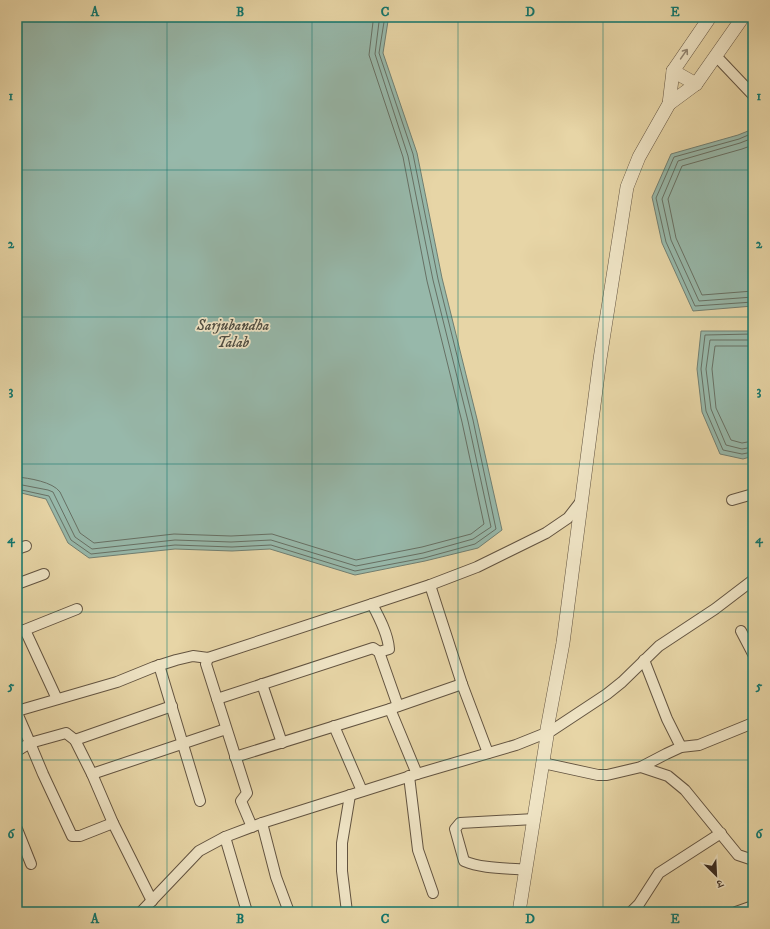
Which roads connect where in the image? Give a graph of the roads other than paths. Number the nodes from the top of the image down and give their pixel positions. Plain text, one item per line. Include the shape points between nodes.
1 (710, 17) edge
2 (743, 17) edge
3 (716, 56) junction
4 (673, 71) junction
5 (696, 84) junction
6 (753, 95) edge
7 (669, 104) junction
8 (753, 494) edge
9 (582, 500) junction
10 (732, 500) dead end
11 (44, 574) dead end
12 (753, 580) edge
13 (17, 584) edge
14 (430, 585) junction
15 (372, 604) junction
16 (77, 609) dead end
17 (741, 631) dead end
18 (21, 632) edge
19 (379, 652) junction
20 (753, 654) edge
21 (208, 658) junction
22 (644, 660) junction
23 (160, 666) junction
24 (262, 684) junction
25 (462, 684) junction
26 (57, 699) junction
27 (217, 699) junction
28 (172, 706) junction
29 (394, 707) junction
30 (17, 712) edge
31 (753, 723) edge
32 (334, 726) junction
33 (226, 729) junction
34 (547, 732) junction
35 (75, 740) junction
36 (30, 743) junction
37 (183, 743) junction
38 (282, 743) junction
39 (681, 747) junction
40 (17, 751) edge
41 (488, 753) junction
42 (235, 757) junction
43 (543, 763) junction
44 (641, 767) junction
45 (92, 774) junction
46 (413, 775) junction
47 (362, 791) junction
48 (350, 795) junction
49 (200, 802) dead end
50 (534, 819) junction
51 (113, 823) junction
52 (257, 825) junction
53 (17, 829) edge
54 (721, 833) junction
55 (225, 837) junction
56 (753, 860) edge
57 (31, 864) dead end
58 (526, 870) junction
59 (433, 893) dead end
60 (152, 901) junction
61 (753, 906) edge
62 (141, 912) edge
63 (247, 912) edge
64 (289, 912) edge
65 (347, 912) edge
66 (519, 912) edge
67 (631, 912) edge
68 (736, 912) edge

4 -> 1 street
2 - 3 street
3 - 5 street
3 - 6 street
4 - 5 street
4 - 7 street
5 - 7 street
7 - 9 street via 639,157 627,187 600,359
8 - 10 street
9 - 14 street via 568,518 546,533 477,567
9 - 34 street via 563,643
11 - 13 street
12 - 22 street
14 - 15 street
14 - 25 street
15 - 19 street via 380,619 389,650
15 - 21 street
16 - 18 street
17 - 20 street
18 - 26 street
19 - 24 street via 373,648
19 - 29 street
21 - 23 street via 193,656
21 - 27 street via 206,664
22 - 34 street via 607,694
22 - 39 street
23 - 26 street via 117,682
23 - 28 street
24 - 27 street
24 - 38 street
25 - 29 street
25 - 41 street
26 - 30 street
27 - 33 street
28 - 35 street
28 - 37 street
29 - 32 street
29 - 46 street
30 - 36 street
31 - 39 street via 699,745
32 - 38 street
32 - 47 street
33 - 37 street
33 - 42 street
34 - 41 street
34 - 43 street
35 - 36 street via 66,733
35 - 45 street
36 - 40 street
36 - 51 street via 72,836 80,836
37 - 45 street
37 - 49 street
38 - 42 street
39 - 44 street
41 - 46 street
42 - 52 street via 247,793 241,801
43 - 44 street via 598,775
43 - 50 street
44 - 54 street via 668,776 686,790
45 - 51 street
46 - 47 street
46 - 59 street via 418,850
47 - 48 street
48 - 52 street
48 - 65 street via 342,843 342,871
50 - 58 street
50 - 58 street via 460,824 455,830 464,861 470,864
51 - 60 street
52 - 55 street
52 - 64 street
53 - 57 street
54 - 56 street via 738,855
54 - 67 street via 659,873
55 - 60 street via 199,851
55 - 63 street
58 - 66 street
60 - 62 street
61 - 68 street

